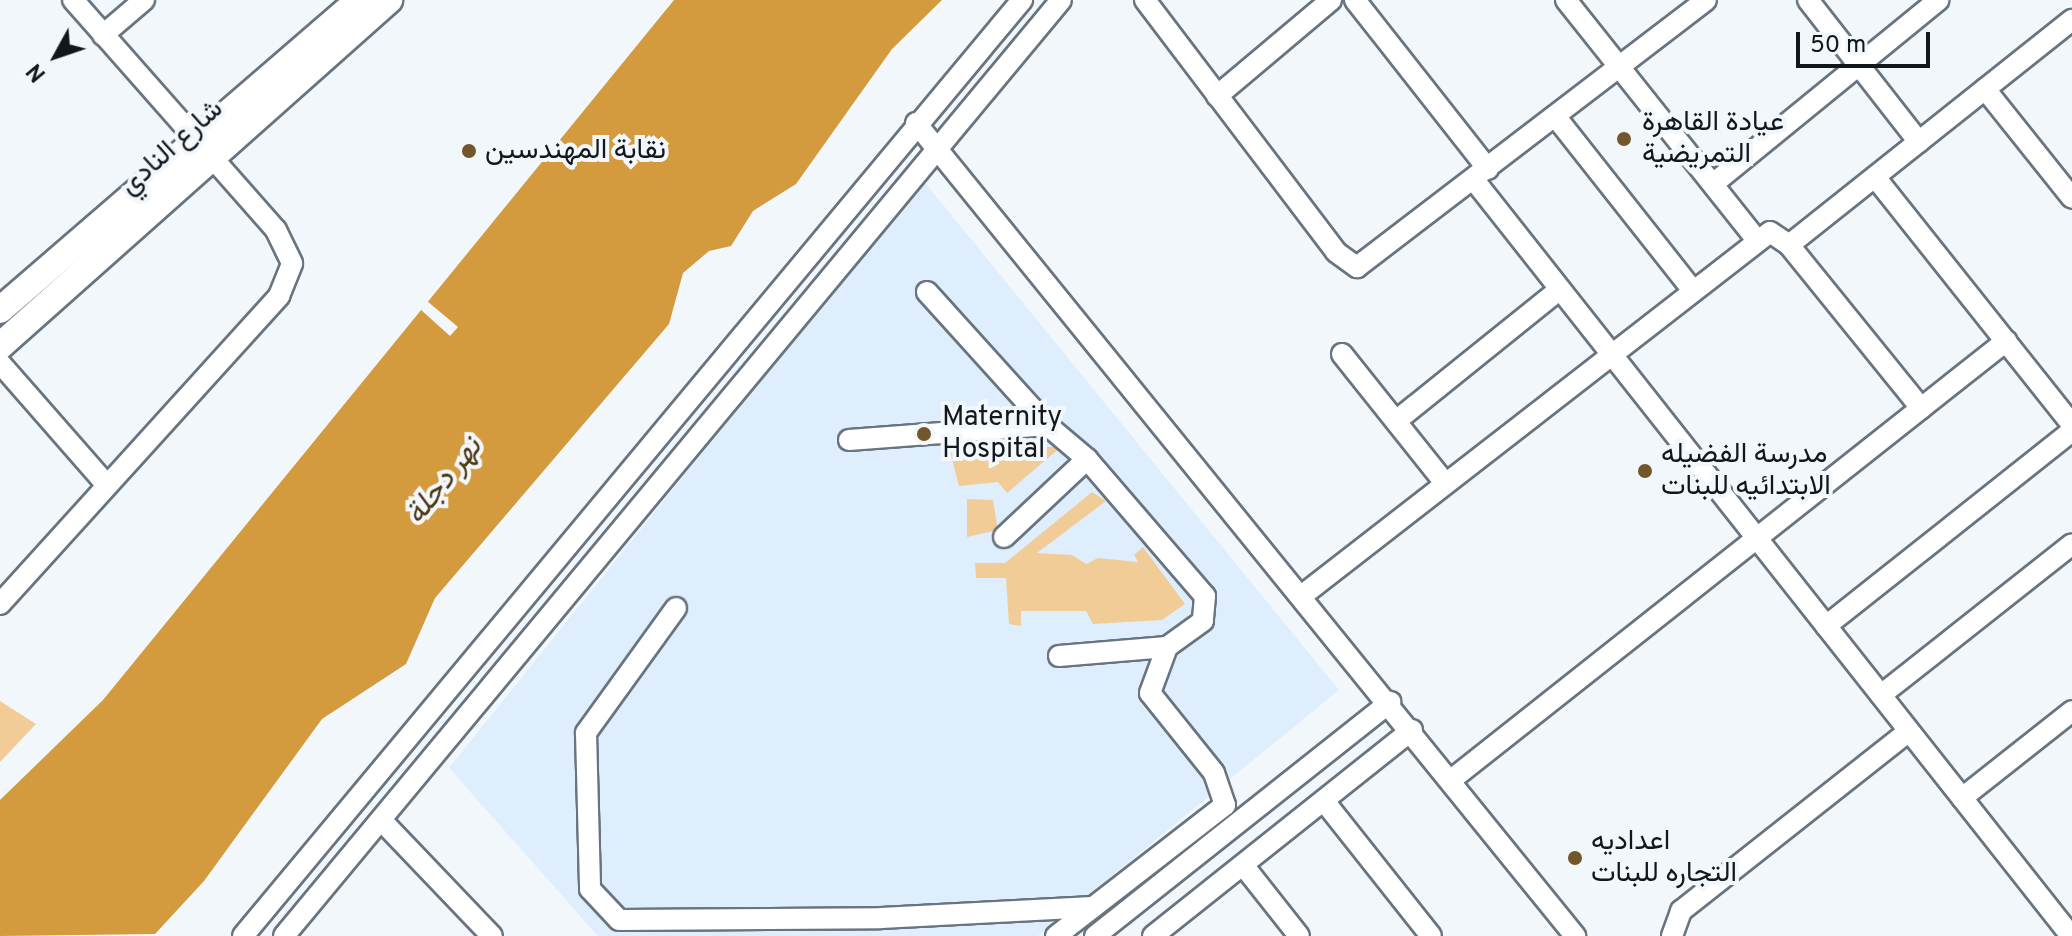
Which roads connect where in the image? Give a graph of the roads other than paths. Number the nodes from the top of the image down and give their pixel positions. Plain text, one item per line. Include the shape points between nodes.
1 (73, 0) edge
2 (144, 0) edge
3 (359, 0) edge
4 (389, 0) edge
5 (1022, 0) edge
6 (1061, 0) edge
7 (1145, 0) edge
8 (1331, 0) edge
9 (1355, 0) edge
10 (1566, 0) edge
11 (1706, 0) edge
12 (1808, 0) edge
13 (1939, 0) edge
14 (2072, 20) edge
15 (103, 35) junction
16 (1860, 65) junction
17 (1619, 66) junction
18 (1985, 89) junction
19 (1217, 96) junction
20 (1555, 116) junction
21 (916, 123) junction
22 (1919, 142) junction
23 (937, 147) junction
24 (202, 150) junction
25 (1481, 175) junction
26 (1875, 177) junction
27 (1713, 184) junction
28 (2072, 198) edge
29 (1755, 238) junction
30 (1789, 245) junction
31 (1691, 288) junction
32 (1559, 290) junction
33 (927, 292) dead end
34 (0, 310) edge
35 (2006, 341) junction
36 (0, 346) edge
37 (1610, 352) junction
38 (1342, 354) dead end
39 (0, 363) edge
40 (1921, 408) junction
41 (1396, 421) junction
42 (1047, 425) junction
43 (2072, 428) edge
44 (849, 440) dead end
45 (1087, 459) junction
46 (104, 482) junction
47 (1445, 483) junction
48 (1004, 537) dead end
49 (1757, 538) junction
50 (2072, 544) edge
51 (1304, 594) junction
52 (0, 604) edge
53 (676, 608) dead end
54 (1826, 626) junction
55 (1167, 647) junction
56 (1059, 656) dead end
57 (1881, 695) junction
58 (1390, 702) junction
59 (2072, 711) edge
60 (1412, 730) junction
61 (1909, 731) junction
62 (1451, 780) junction
63 (1962, 798) junction
64 (1324, 801) junction
65 (382, 821) junction
66 (1243, 865) junction
67 (1093, 907) junction
68 (2065, 914) edge
69 (262, 915) junction
70 (622, 928) edge
71 (1163, 933) edge
72 (243, 936) edge
73 (283, 936) edge
74 (492, 936) edge
75 (1056, 936) edge
76 (1095, 936) edge
77 (1299, 936) edge
78 (1431, 936) edge
79 (1574, 936) edge
80 (1672, 936) edge
81 (2071, 936) edge

1 - 15 street
2 - 15 street
3 - 24 main road, شارع النادي
4 - 24 main road, شارع النادي
5 - 21 street
6 - 23 street
7 - 19 street
8 - 19 street
9 - 25 street
10 - 17 street
11 - 17 street
12 - 16 street
13 - 16 street
14 - 18 street
15 - 24 street
16 - 22 street
16 - 27 street
17 - 20 street
17 - 27 street
18 - 22 street
18 - 28 street
19 - 25 street via 1336,252 1357,267
20 - 25 street
20 - 31 street
21 - 23 street
21 - 69 street
22 - 26 street
23 - 51 street
23 - 65 street
24 - 34 main road, شارع النادي
24 - 36 main road, شارع النادي
24 - 46 street via 276,230 292,263 279,296
25 - 32 street
26 - 30 street
26 - 35 street
27 - 29 street
29 - 30 street via 1770,232
29 - 31 street
30 - 40 street
31 - 37 street
32 - 37 street
32 - 41 street
33 - 42 street
35 - 40 street
35 - 43 street
37 - 47 street
37 - 49 street
38 - 41 street
39 - 46 street
40 - 49 street
41 - 47 street
42 - 44 street
42 - 45 street
43 - 54 street
45 - 48 street
45 - 55 street via 1205,596 1203,621
46 - 52 street
47 - 51 street
49 - 54 street
49 - 62 street
50 - 57 street
51 - 58 street
53 - 70 street via 586,733 590,889
54 - 57 street
55 - 56 street
55 - 67 street via 1151,680 1154,704 1227,797
57 - 61 street
58 - 60 street
58 - 76 street
59 - 63 street
60 - 62 street
60 - 64 street
61 - 63 street
61 - 80 street via 1681,911
62 - 79 street
63 - 68 street
64 - 66 street
64 - 78 street
65 - 73 street
65 - 74 street
66 - 71 street
66 - 77 street
67 - 70 street
67 - 75 street
68 - 81 street
69 - 72 street
69 - 73 street

